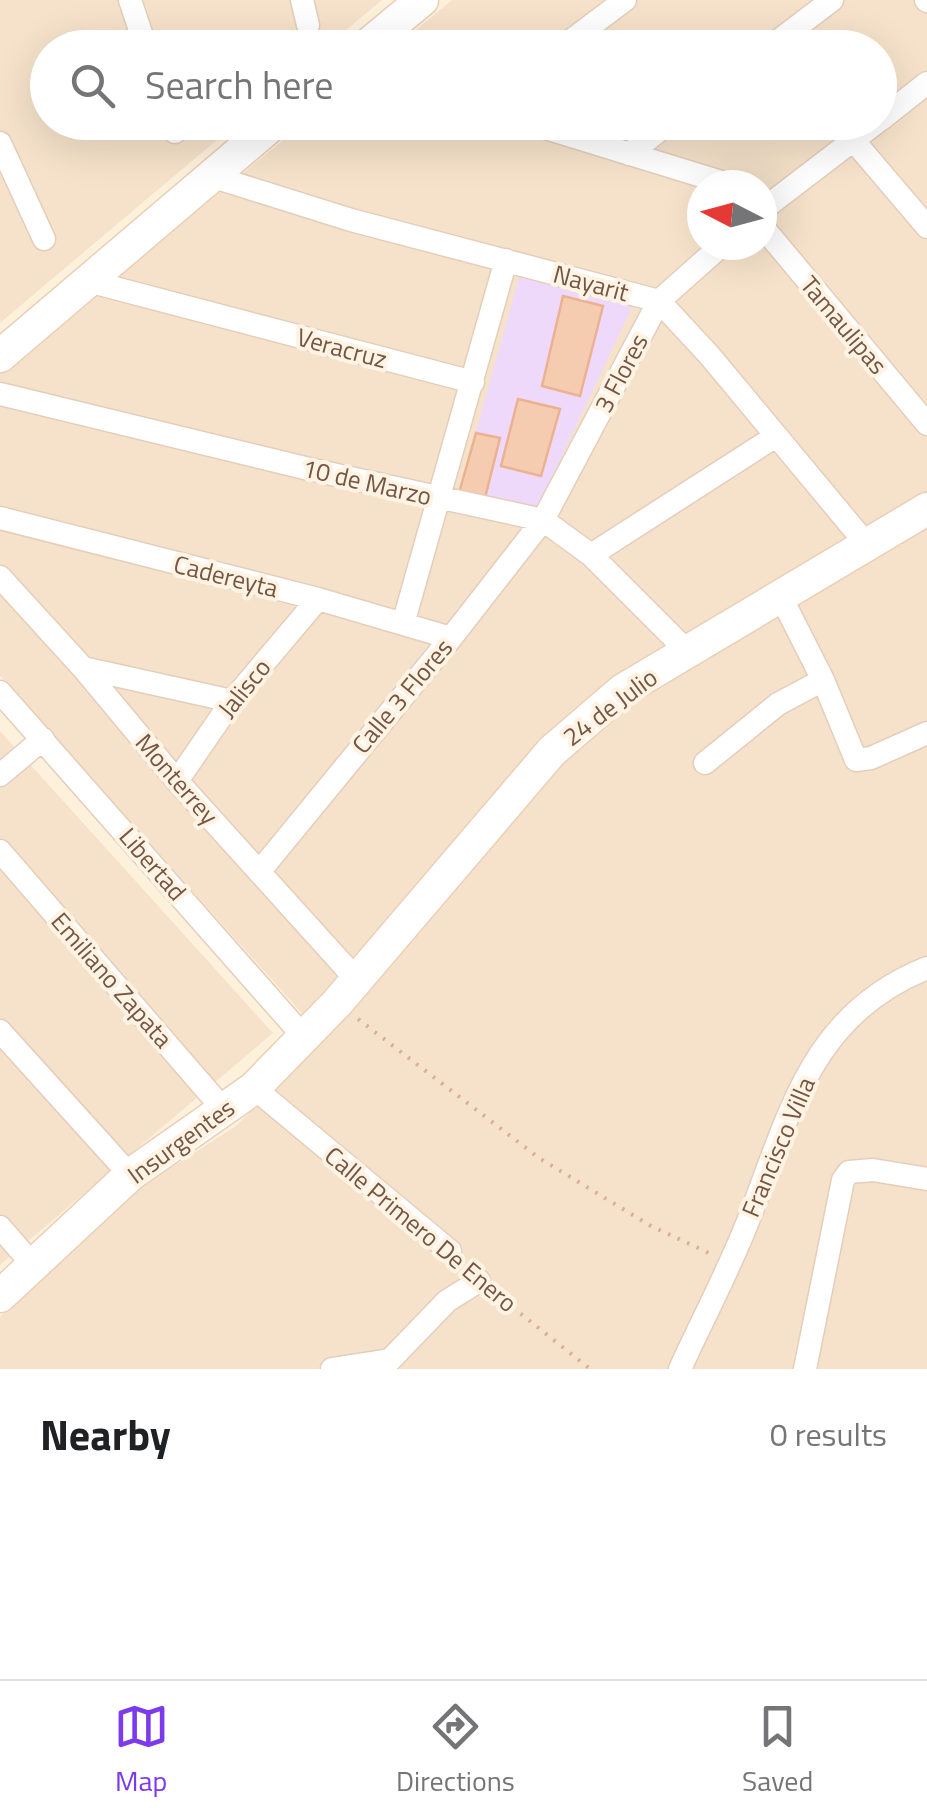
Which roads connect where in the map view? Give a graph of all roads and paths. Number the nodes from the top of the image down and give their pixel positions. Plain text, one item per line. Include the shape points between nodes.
1 (130, 0) edge
2 (302, 0) edge
3 (422, 0) edge
4 (626, 0) edge
5 (832, 0) edge
6 (308, 25) dead end
7 (140, 30) edge
8 (386, 30) edge
9 (585, 30) edge
10 (793, 30) edge
11 (927, 82) edge
12 (897, 106) edge
13 (255, 140) edge
14 (584, 140) edge
15 (647, 140) edge
16 (854, 141) joint
17 (0, 143) edge
18 (629, 154) junction
19 (687, 172) edge
20 (214, 177) junction
21 (777, 194) edge
22 (927, 227) edge
23 (44, 239) dead end
24 (777, 244) edge
25 (506, 260) junction
26 (705, 260) edge
27 (88, 281) junction
28 (659, 302) junction
29 (0, 356) edge
30 (473, 382) junction
31 (0, 394) edge
32 (927, 424) edge
33 (776, 436) junction
34 (440, 498) junction
35 (927, 510) edge
36 (0, 518) edge
37 (544, 520) junction
38 (868, 546) junction
39 (591, 554) junction
40 (0, 577) edge
41 (781, 597) junction
42 (318, 599) junction
43 (404, 624) junction
44 (451, 638) junction
45 (688, 652) junction
46 (82, 668) junction
47 (823, 680) junction
48 (0, 692) edge
49 (232, 700) junction
50 (927, 733) edge
51 (43, 740) junction
52 (705, 763) dead end
53 (0, 775) edge
54 (176, 782) junction
55 (0, 851) edge
56 (259, 872) junction
57 (927, 968) edge
58 (347, 991) junction
59 (0, 1031) edge
60 (304, 1038) junction
61 (254, 1088) junction
62 (224, 1110) junction
63 (130, 1175) junction
64 (927, 1179) edge
65 (0, 1227) edge
66 (450, 1251) dead end
67 (729, 1262) junction
68 (33, 1265) junction
69 (479, 1281) joint
70 (0, 1296) edge
71 (332, 1369) edge
72 (590, 1369) edge
73 (680, 1369) edge
74 (805, 1369) edge

1 - 7 street
2 - 6 street
3 - 8 street
4 - 9 street
5 - 10 street
11 - 12 street
13 - 20 street
14 - 18 street
15 - 18 street
16 - 21 street
16 - 22 street
17 - 23 street
18 - 19 street
20 - 25 street, Nayarit
20 - 27 street
24 - 32 street, Tamaulipas
25 - 28 street, Nayarit
25 - 30 street
26 - 28 street, 3 Flores
27 - 29 street
27 - 30 street, Veracruz
28 - 33 street, Nayarit
28 - 37 street, 3 Flores
30 - 34 street
31 - 34 street, 10 de Marzo
33 - 38 street, Nayarit
33 - 39 street
34 - 37 street, 10 de Marzo
34 - 43 street
35 - 38 street, 24 de Julio
36 - 42 street, Cadereyta
37 - 39 street, 10 de Marzo
37 - 44 street, Calle 3 Flores
38 - 41 street, 24 de Julio
39 - 45 street, 10 de Marzo
40 - 46 street, Monterrey
41 - 45 street, 24 de Julio
41 - 47 street
42 - 43 street, Cadereyta
42 - 49 street, Jalisco
43 - 44 street, Cadereyta
44 - 56 street, Calle 3 Flores
45 - 58 street, 24 de Julio via 623,690 552,751
46 - 49 street
46 - 54 street, Monterrey
47 - 50 street via 856,760
47 - 52 street via 778,704
48 - 51 street, Libertad
49 - 54 street, Jalisco
51 - 53 street
51 - 60 street, Libertad
54 - 56 street, Monterrey
55 - 62 street, Emiliano Zapata
56 - 58 street, Monterrey
57 - 67 street, Francisco Villa via 884,988 834,1033 796,1094
58 - 60 street, Insurgentes
58 - 67 path via 539,1158 651,1226
59 - 63 street
60 - 61 street, Insurgentes
61 - 62 street, Insurgentes
61 - 66 street, Calle Primero De Enero
62 - 63 street, Insurgentes
63 - 68 street, Insurgentes
64 - 74 street via 874,1170 849,1172 843,1180
65 - 68 street
67 - 73 street, Francisco Villa
68 - 70 street, Insurgentes
69 - 71 street via 448,1301 390,1360
69 - 72 path, Calle Primero De Enero

